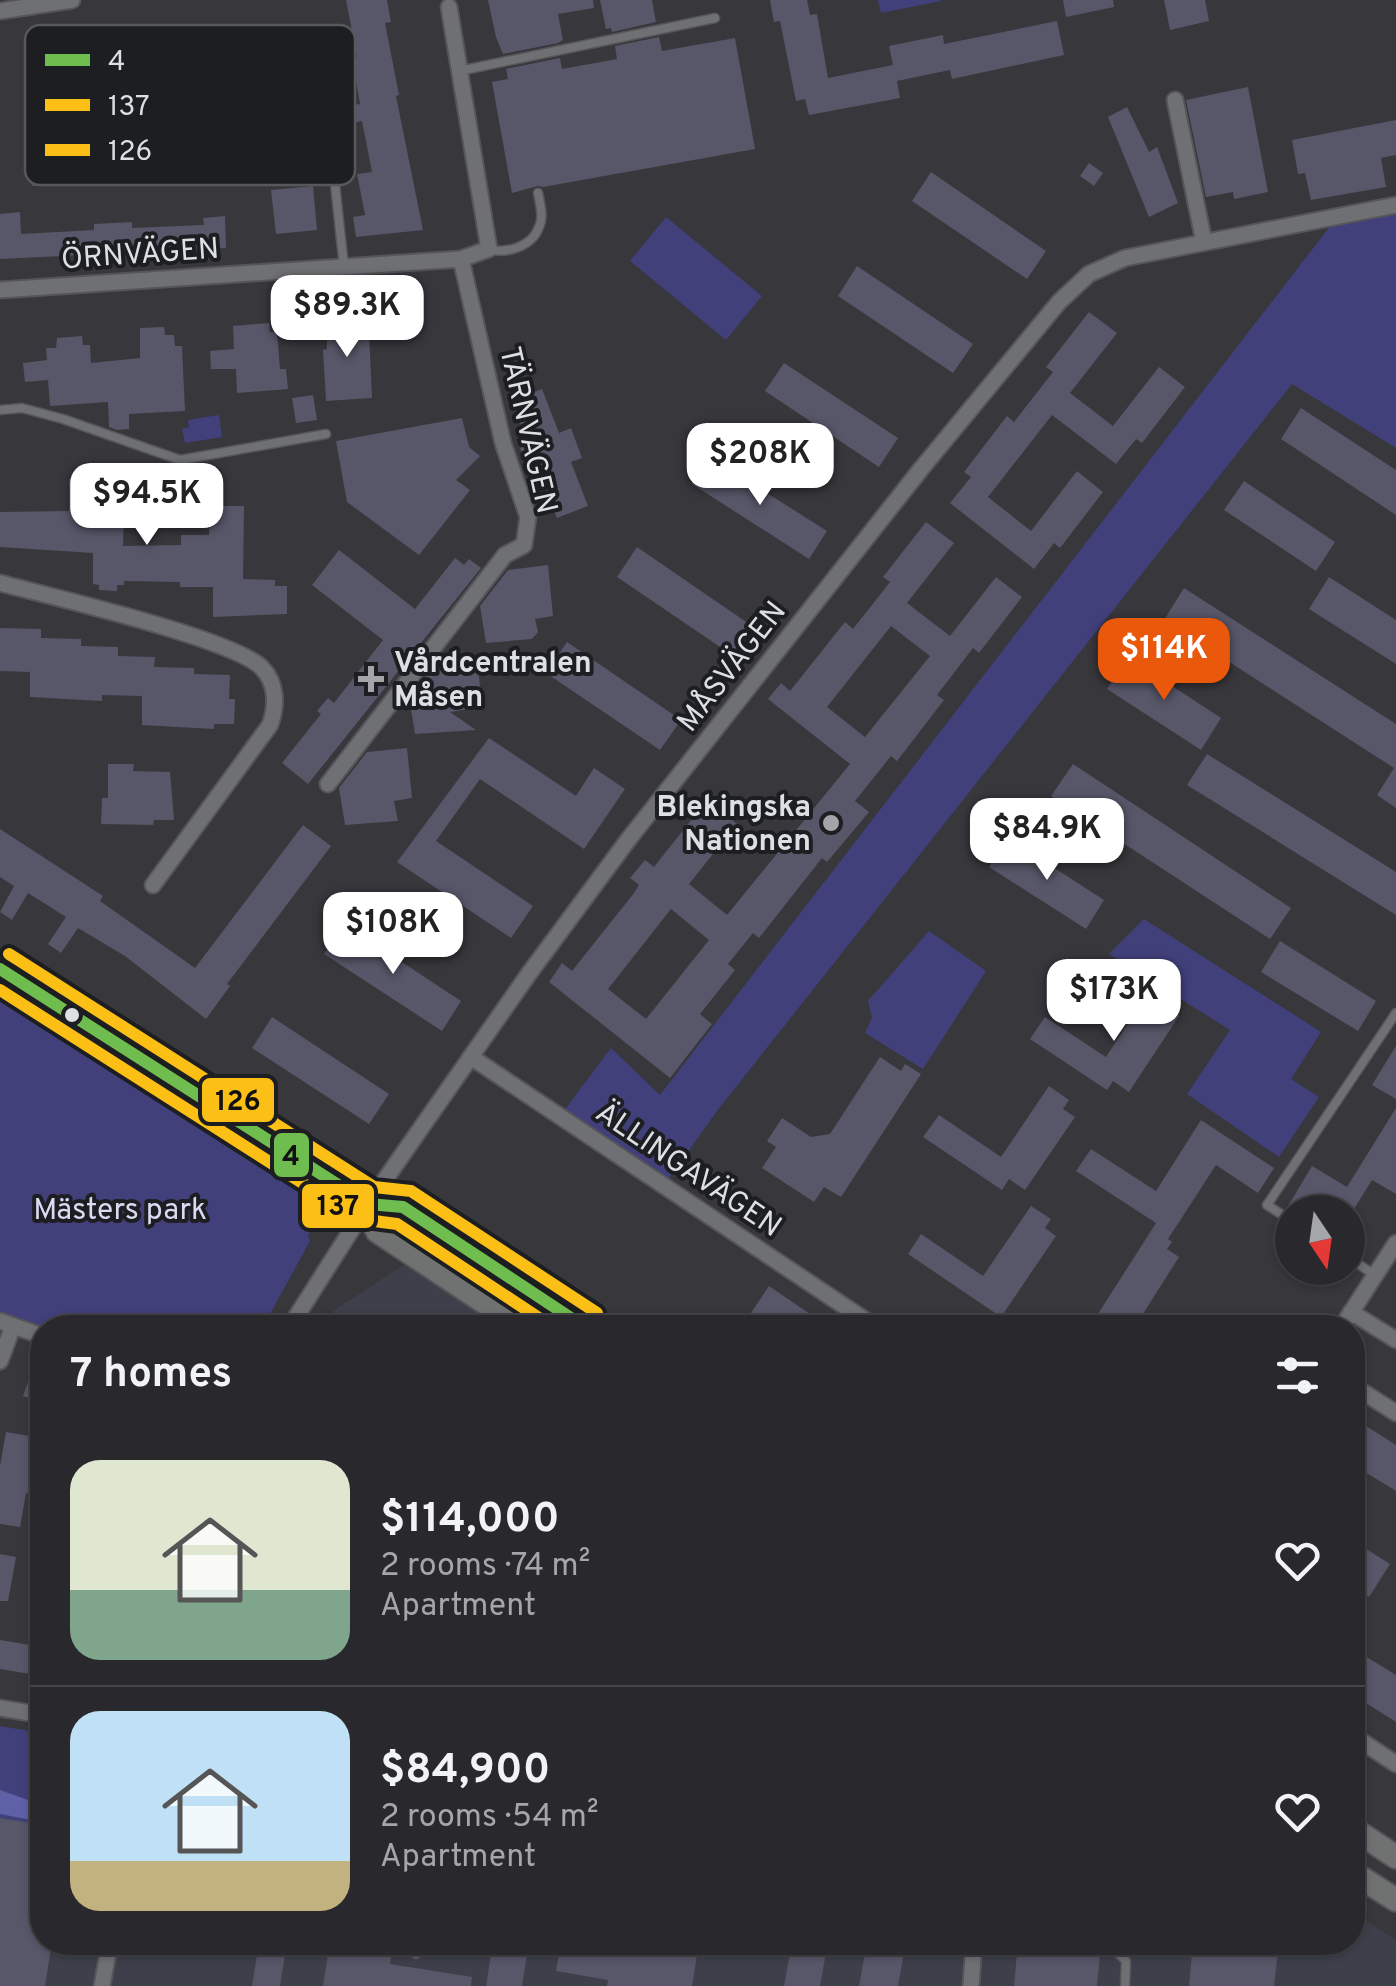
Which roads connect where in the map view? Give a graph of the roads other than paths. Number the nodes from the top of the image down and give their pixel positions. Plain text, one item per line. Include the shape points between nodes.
1 (72, 0) edge
2 (449, 7) dead end
3 (0, 11) edge
4 (714, 18) dead end
5 (460, 72) junction
6 (1174, 100) dead end
7 (335, 185) edge
8 (538, 193) dead end
9 (1396, 205) edge
10 (1204, 242) junction
11 (489, 249) junction
12 (461, 259) junction
13 (344, 267) junction
14 (0, 290) edge
15 (0, 410) edge
16 (326, 434) dead end
17 (0, 583) edge
18 (328, 784) dead end
19 (153, 884) dead end
20 (0, 969) edge
21 (1396, 1013) edge
22 (470, 1057) junction
23 (368, 1204) junction
24 (1275, 1210) edge
25 (1396, 1243) edge
26 (1365, 1269) edge
27 (1376, 1276) junction
28 (1351, 1312) junction
29 (296, 1315) edge
30 (502, 1315) edge
31 (568, 1315) edge
32 (857, 1315) edge
33 (1349, 1315) edge
34 (1356, 1315) edge
35 (1365, 1321) edge
36 (7, 1324) edge
37 (1396, 1340) edge
38 (0, 1362) edge
39 (1365, 1393) edge
40 (1396, 1413) edge
41 (0, 1708) edge
42 (30, 1713) edge
43 (1365, 1744) edge
44 (1396, 1764) edge
45 (1365, 1837) edge
46 (1396, 1857) edge
47 (1365, 1880) edge
48 (1396, 1900) edge
49 (108, 1955) edge
50 (973, 1955) edge
51 (1120, 1955) edge
52 (102, 1986) edge
53 (971, 1986) edge
54 (1124, 1986) edge

1 - 3 street
2 - 5 street
4 - 5 lane
5 - 11 street
6 - 10 street
7 - 13 lane
8 - 11 lane via 542,214 532,238 518,248
9 - 10 street, MÅSVÄGEN
10 - 22 street, MÅSVÄGEN via 1125,258 1089,274 1059,302 628,840
11 - 12 street, ÖRNVÄGEN
12 - 13 street, ÖRNVÄGEN
12 - 18 street, TÄRNVÄGEN via 528,518 524,545 506,555
13 - 14 street, ÖRNVÄGEN
15 - 16 lane via 22,408 63,419 180,460
17 - 19 street via 225,647 267,673 275,702 270,726
20 - 23 main road
21 - 24 lane via 1267,1205
22 - 23 street, MÅSVÄGEN
22 - 32 street, ÄLLINGAVÄGEN
23 - 29 street, MÅSVÄGEN
23 - 30 main road via 377,1232
23 - 31 main road via 403,1207
25 - 27 street
26 - 27 lane
27 - 28 street
28 - 33 street
28 - 34 street
35 - 37 street
36 - 38 street
39 - 40 street
41 - 42 street
43 - 44 street
45 - 46 main road
47 - 48 main road
49 - 52 street
50 - 53 street
51 - 54 lane via 1126,1961

